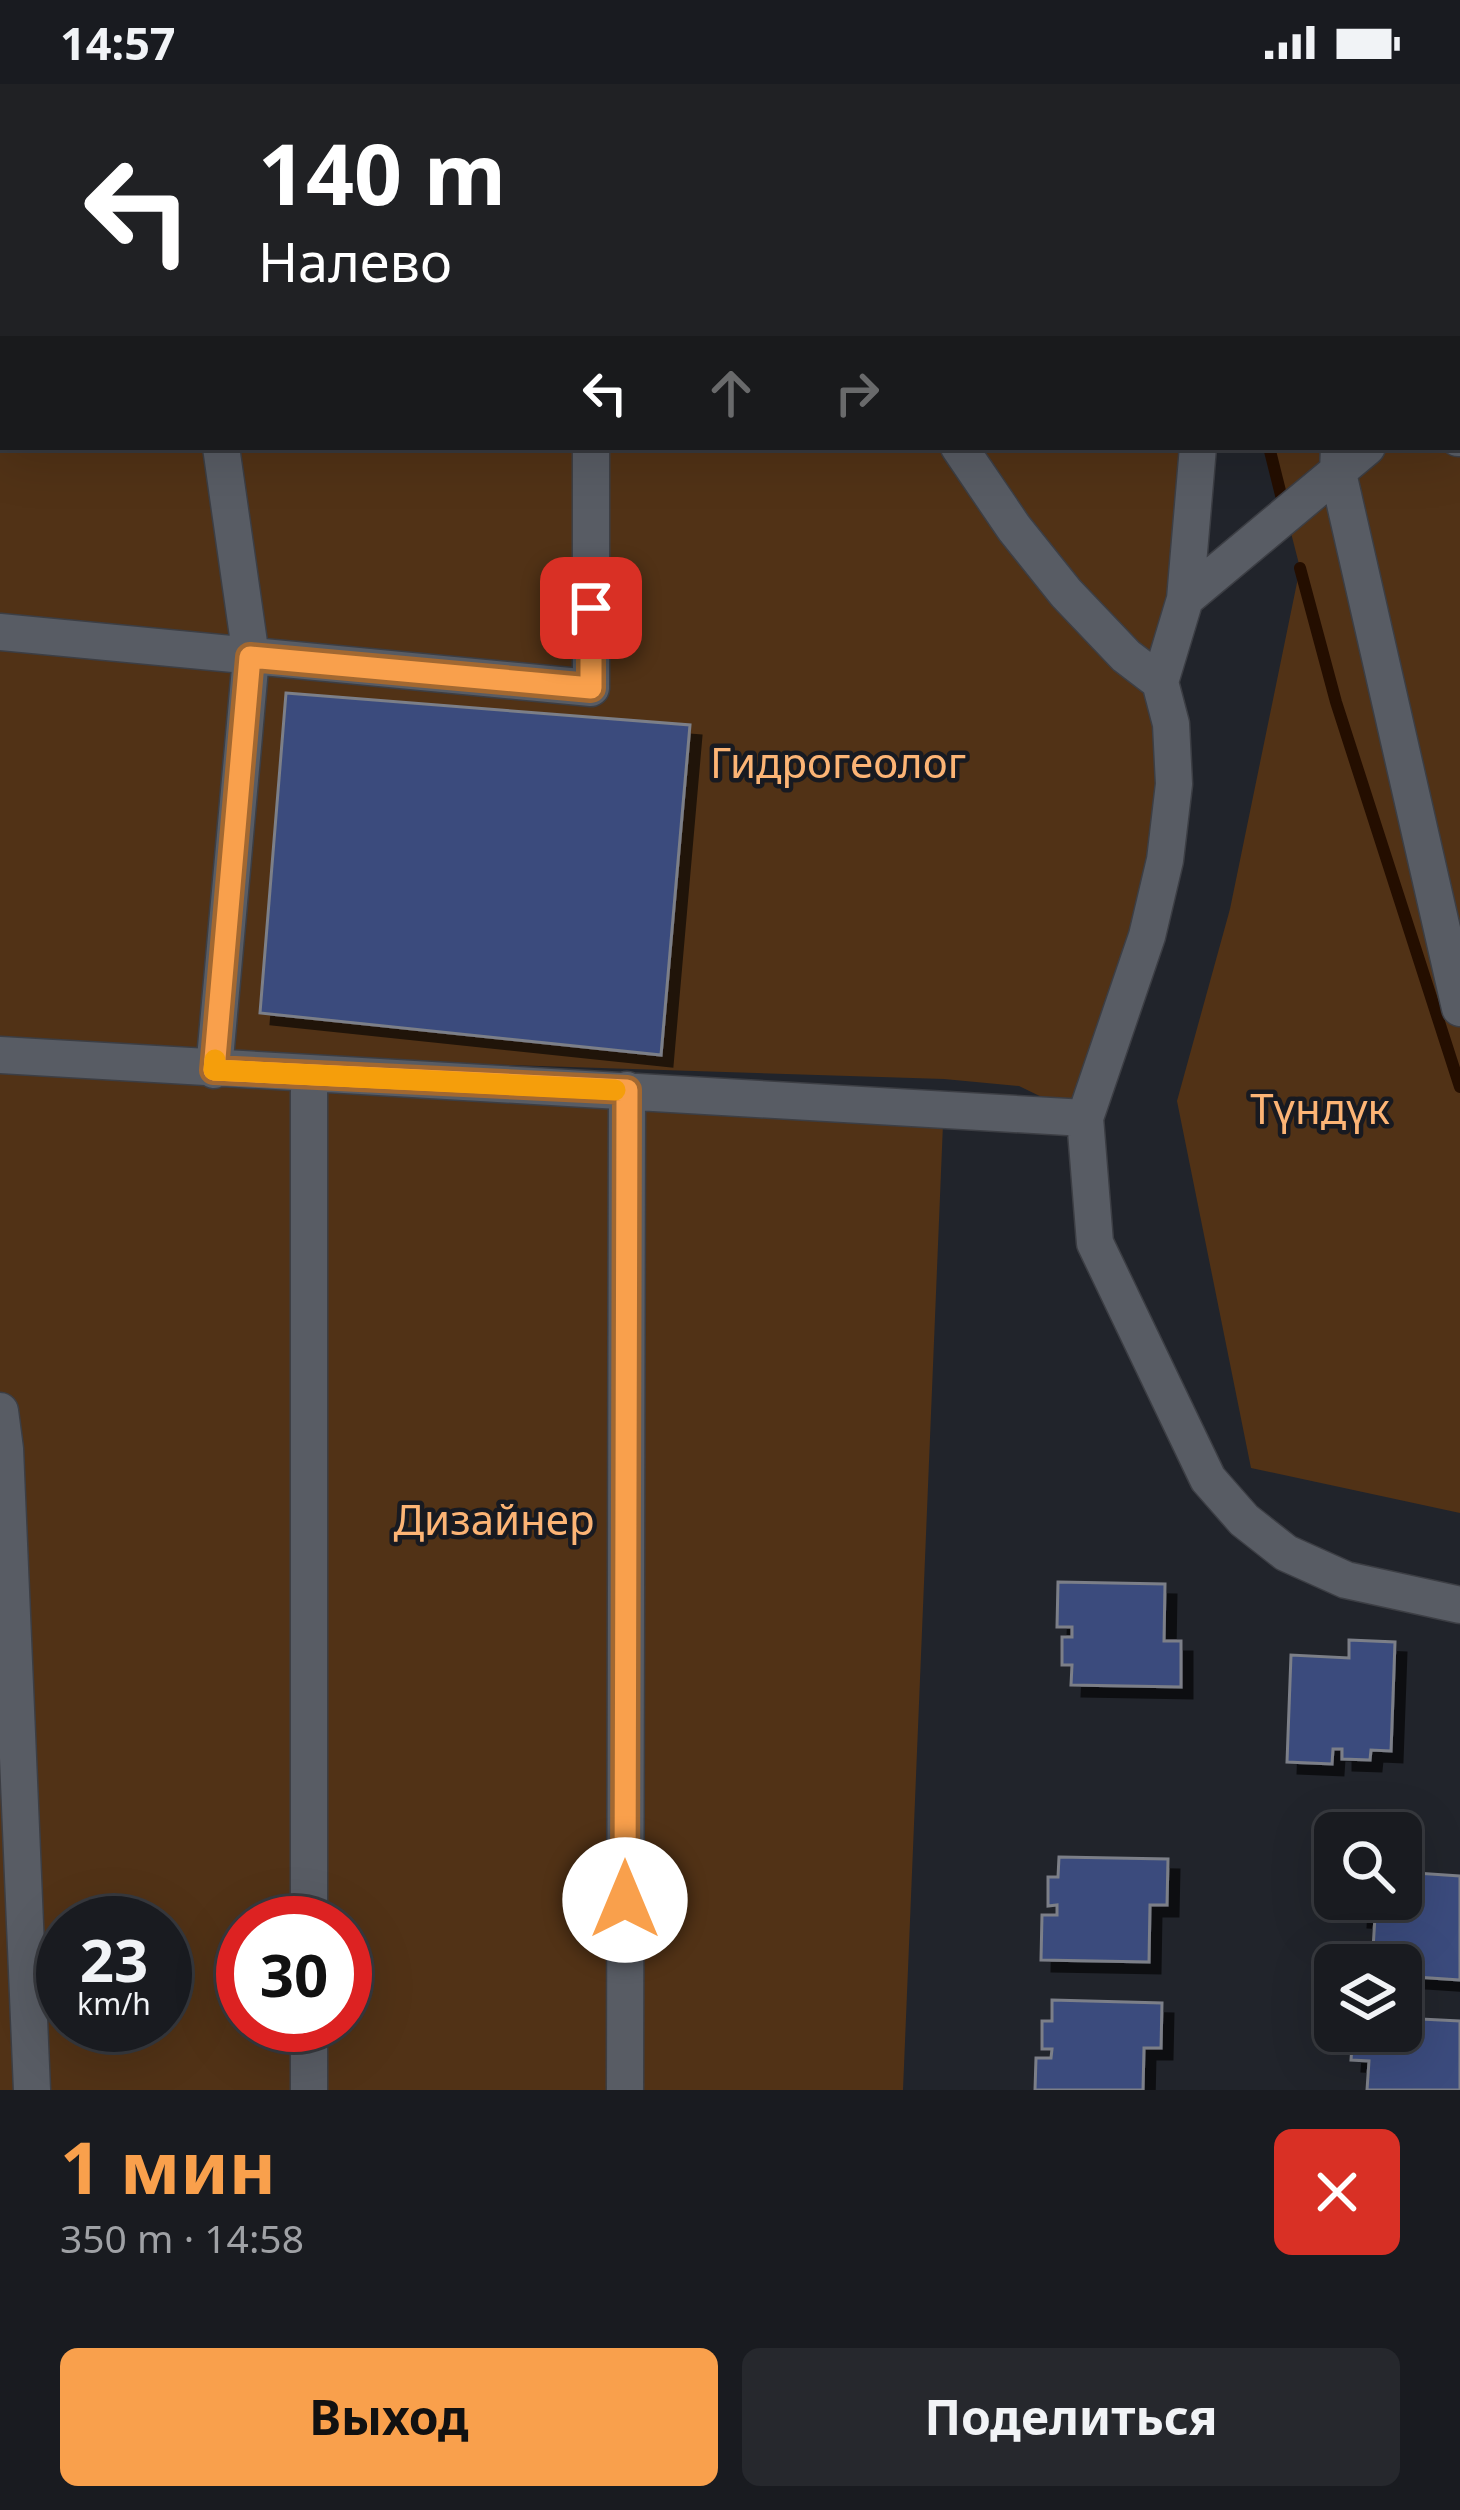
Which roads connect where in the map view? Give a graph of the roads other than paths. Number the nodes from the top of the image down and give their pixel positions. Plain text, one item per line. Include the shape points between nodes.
1 (221, 450) edge
2 (591, 450) edge
3 (961, 450) edge
4 (1198, 450) edge
5 (1338, 460) edge
6 (1186, 598) junction
7 (0, 632) edge
8 (250, 657) junction
9 (1160, 682) junction
10 (1460, 1008) edge
11 (0, 1054) edge
12 (214, 1070) junction
13 (309, 1075) junction
14 (627, 1090) junction
15 (1085, 1118) junction
16 (0, 1411) edge
17 (1460, 1605) edge
18 (309, 1896) edge
19 (309, 2052) edge
20 (32, 2090) edge
21 (309, 2090) edge
22 (625, 2090) edge

1 - 8 street
2 - 8 street via 591,688
3 - 9 street via 1066,593
4 - 6 street
5 - 6 street
5 - 10 street
6 - 9 street
7 - 8 street
8 - 12 street
9 - 15 street via 1174,784 1165,860
11 - 12 street
12 - 13 street
13 - 14 street
13 - 18 street
14 - 15 street
14 - 22 street
15 - 17 street via 1095,1243 1208,1479 1286,1553 1346,1580
16 - 20 street
19 - 21 street

